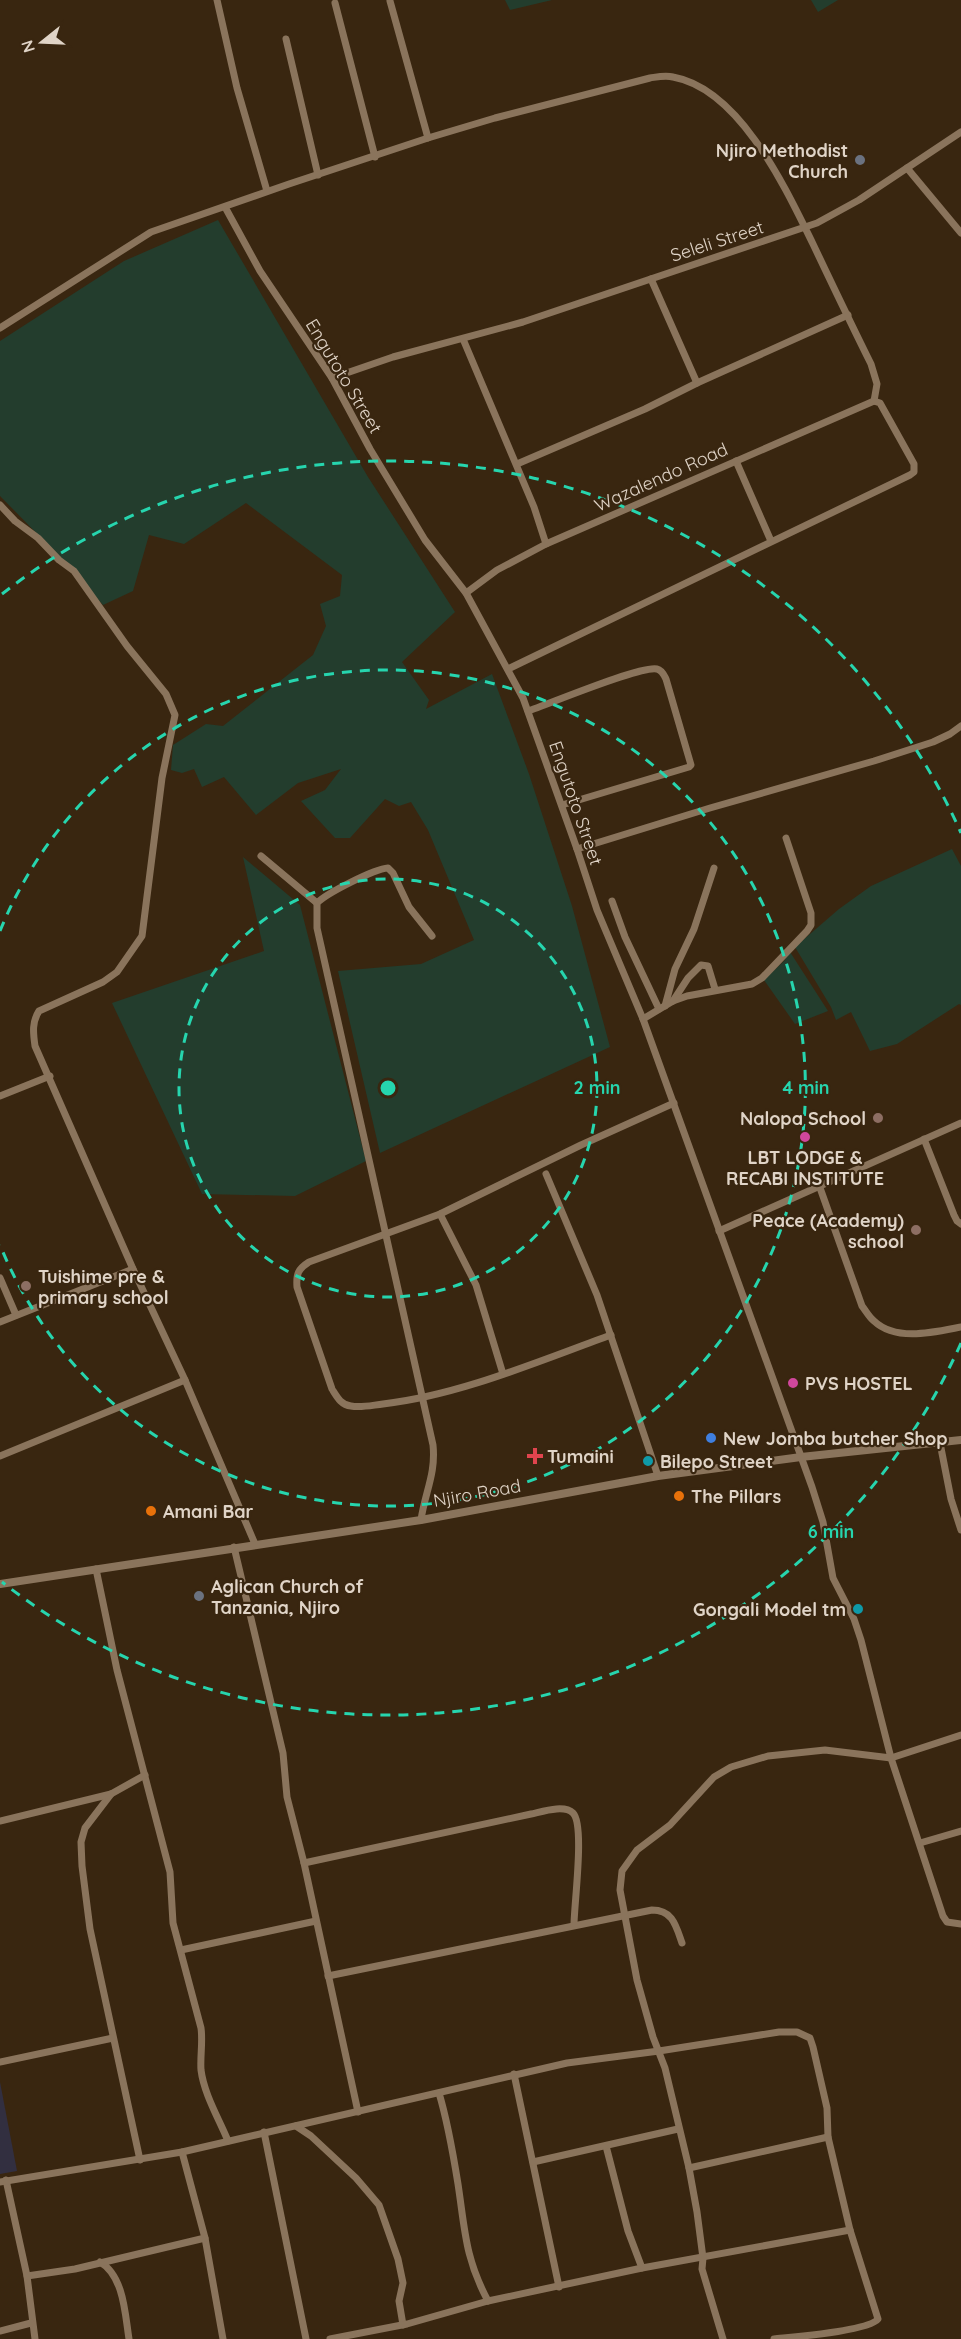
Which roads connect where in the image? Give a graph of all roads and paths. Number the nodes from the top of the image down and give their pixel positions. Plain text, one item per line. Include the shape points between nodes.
1 (216, 0) edge
2 (390, 1) edge
3 (334, 3) dead end
4 (286, 39) dead end
5 (961, 132) edge
6 (428, 138) junction
7 (375, 157) junction
8 (907, 168) junction
9 (318, 175) junction
10 (267, 191) junction
11 (225, 207) junction
12 (805, 228) junction
13 (961, 233) edge
14 (651, 279) junction
15 (848, 315) junction
16 (0, 328) edge
17 (463, 339) junction
18 (332, 378) junction
19 (697, 383) junction
20 (874, 401) junction
21 (736, 460) junction
22 (517, 465) junction
23 (0, 506) edge
24 (771, 541) junction
25 (546, 544) junction
26 (466, 593) junction
27 (508, 669) junction
28 (528, 711) junction
29 (961, 726) edge
30 (562, 805) junction
31 (786, 838) dead end
32 (577, 849) junction
33 (261, 856) dead end
34 (714, 868) dead end
35 (612, 901) dead end
36 (317, 903) junction
37 (432, 936) dead end
38 (715, 989) junction
39 (673, 1001) junction
40 (662, 1007) junction
41 (643, 1019) junction
42 (50, 1076) junction
43 (0, 1096) edge
44 (674, 1103) junction
45 (961, 1123) edge
46 (924, 1139) junction
47 (546, 1174) dead end
48 (819, 1185) junction
49 (440, 1214) junction
50 (961, 1224) edge
51 (719, 1231) junction
52 (386, 1233) junction
53 (133, 1269) junction
54 (0, 1278) edge
55 (16, 1315) junction
56 (0, 1322) edge
57 (961, 1328) edge
58 (611, 1335) junction
59 (503, 1374) junction
60 (185, 1380) junction
61 (422, 1398) junction
62 (961, 1440) edge
63 (940, 1443) junction
64 (0, 1456) edge
65 (801, 1457) junction
66 (658, 1476) junction
67 (421, 1520) junction
68 (961, 1530) edge
69 (255, 1544) junction
70 (234, 1547) junction
71 (96, 1569) junction
72 (0, 1584) edge
73 (961, 1735) edge
74 (891, 1758) junction
75 (145, 1775) junction
76 (111, 1794) junction
77 (0, 1821) edge
78 (961, 1831) edge
79 (920, 1843) junction
80 (304, 1863) junction
81 (624, 1915) junction
82 (316, 1921) junction
83 (961, 1924) edge
84 (574, 1925) junction
85 (682, 1943) dead end
86 (181, 1950) junction
87 (328, 1976) junction
88 (113, 2038) junction
89 (659, 2052) junction
90 (0, 2062) edge
91 (514, 2074) junction
92 (439, 2092) junction
93 (358, 2112) junction
94 (296, 2126) junction
95 (678, 2129) junction
96 (264, 2132) junction
97 (828, 2137) junction
98 (228, 2141) junction
99 (606, 2146) junction
100 (182, 2152) junction
101 (140, 2160) junction
102 (533, 2162) junction
103 (688, 2169) junction
104 (3, 2181) edge
105 (850, 2230) junction
106 (205, 2238) junction
107 (703, 2258) junction
108 (99, 2262) junction
109 (642, 2268) junction
110 (27, 2277) junction
111 (559, 2288) junction
112 (488, 2301) junction
113 (32, 2323) junction
114 (403, 2325) junction
115 (0, 2331) edge
116 (35, 2339) edge
117 (129, 2339) edge
118 (223, 2339) edge
119 (306, 2339) edge
120 (330, 2339) edge
121 (723, 2339) edge
122 (774, 2339) edge

1 - 10 street via 239,99
2 - 6 street
3 - 7 street
4 - 9 street
5 - 8 street, Seleli Street
6 - 7 street
6 - 12 street via 617,86 672,76 708,93 740,120 773,166
7 - 9 street
8 - 12 street, Seleli Street via 859,200
8 - 13 street
9 - 10 street
10 - 11 street
11 - 16 street via 151,232
11 - 18 street, Engutoto Street via 260,271
12 - 14 street, Seleli Street
12 - 15 street
14 - 17 street, Seleli Street
14 - 19 street
15 - 19 street
15 - 20 street via 875,375
17 - 18 street, Seleli Street
17 - 22 street
18 - 26 street, Engutoto Street via 425,540
19 - 22 street
20 - 21 street, Wazalendo Road
20 - 24 street via 880,403 906,448 914,472
21 - 24 street
21 - 25 street, Wazalendo Road
22 - 25 street
23 - 42 street via 74,571 166,694 175,715 162,778 142,936 117,972 39,1011 34,1019 35,1046
24 - 27 street
25 - 26 street, Wazalendo Road via 497,570
26 - 27 street, Engutoto Street
27 - 28 street, Engutoto Street
28 - 30 street, Engutoto Street
28 - 30 street via 648,670 656,669 666,679 691,765
29 - 32 street via 933,742 874,761
30 - 32 street, Engutoto Street
31 - 38 street via 812,925 762,978 744,986
32 - 41 street, Engutoto Street via 597,910
33 - 36 street
34 - 40 street via 698,921
35 - 40 street via 629,947
36 - 37 street via 337,889 388,868
36 - 52 street via 317,928
38 - 39 street
38 - 39 street via 708,966 701,965
39 - 40 street
40 - 41 street
41 - 44 street, Engutoto Street
42 - 43 street
42 - 53 street
44 - 49 street
44 - 51 street, Engutoto Street
45 - 46 street
46 - 48 street
46 - 50 street
47 - 58 street
48 - 51 street
48 - 57 street via 862,1306 874,1322 890,1331 914,1334
49 - 52 street
49 - 59 street via 476,1285
51 - 65 street, Engutoto Street
52 - 61 street
52 - 61 street via 309,1262 300,1268 297,1287 332,1389 342,1403 354,1407
53 - 55 street
53 - 60 street
54 - 55 street
55 - 56 street
58 - 59 street
58 - 66 street
59 - 61 street
60 - 64 street
60 - 69 street
61 - 67 street via 435,1463
62 - 63 street, Njiro Road
63 - 65 street, Njiro Road
63 - 68 street
65 - 66 street, Njiro Road
65 - 74 street, Engutoto Street via 823,1522 835,1583 861,1640
66 - 67 street, Njiro Road
67 - 69 street, Njiro Road
69 - 70 street, Njiro Road
70 - 71 street, Njiro Road
70 - 80 street via 281,1743 287,1797
71 - 72 street, Njiro Road
71 - 75 street
73 - 74 street
74 - 79 street, Engutoto Street
74 - 81 street via 825,1750 768,1756 723,1771 625,1865 619,1884
75 - 76 street
75 - 86 street via 170,1872 173,1923
76 - 77 street
76 - 88 street via 85,1828 81,1842 87,1910
78 - 79 street
79 - 83 street, Engutoto Street via 943,1916 947,1922
80 - 82 street
80 - 84 street via 531,1814 568,1810 578,1825
81 - 84 street
81 - 85 street via 652,1910 667,1912
81 - 89 street via 637,1980
82 - 86 street
82 - 87 street
84 - 87 street
86 - 98 street via 201,2028 201,2070
87 - 93 street
88 - 90 street
88 - 101 street
89 - 91 street
89 - 95 street
89 - 97 street via 779,2032 806,2035 813,2047 827,2108
91 - 92 street
91 - 102 street
92 - 93 street
92 - 112 street via 459,2188 462,2224 470,2258
93 - 94 street
94 - 96 street
94 - 114 street via 356,2178 379,2205 403,2283 399,2301
95 - 99 street
95 - 103 street
96 - 98 street
96 - 119 street
97 - 103 street
97 - 105 street
98 - 100 street
99 - 102 street
99 - 109 street
100 - 101 street
100 - 106 street
101 - 104 street
102 - 111 street
103 - 107 street
104 - 110 street
105 - 107 street
105 - 122 street via 878,2321 828,2333
106 - 108 street
106 - 118 street
107 - 109 street
107 - 121 street via 705,2283
108 - 110 street
108 - 117 street via 114,2276
109 - 111 street
110 - 113 street
111 - 112 street
112 - 114 street
113 - 115 street
113 - 116 street
114 - 120 street

